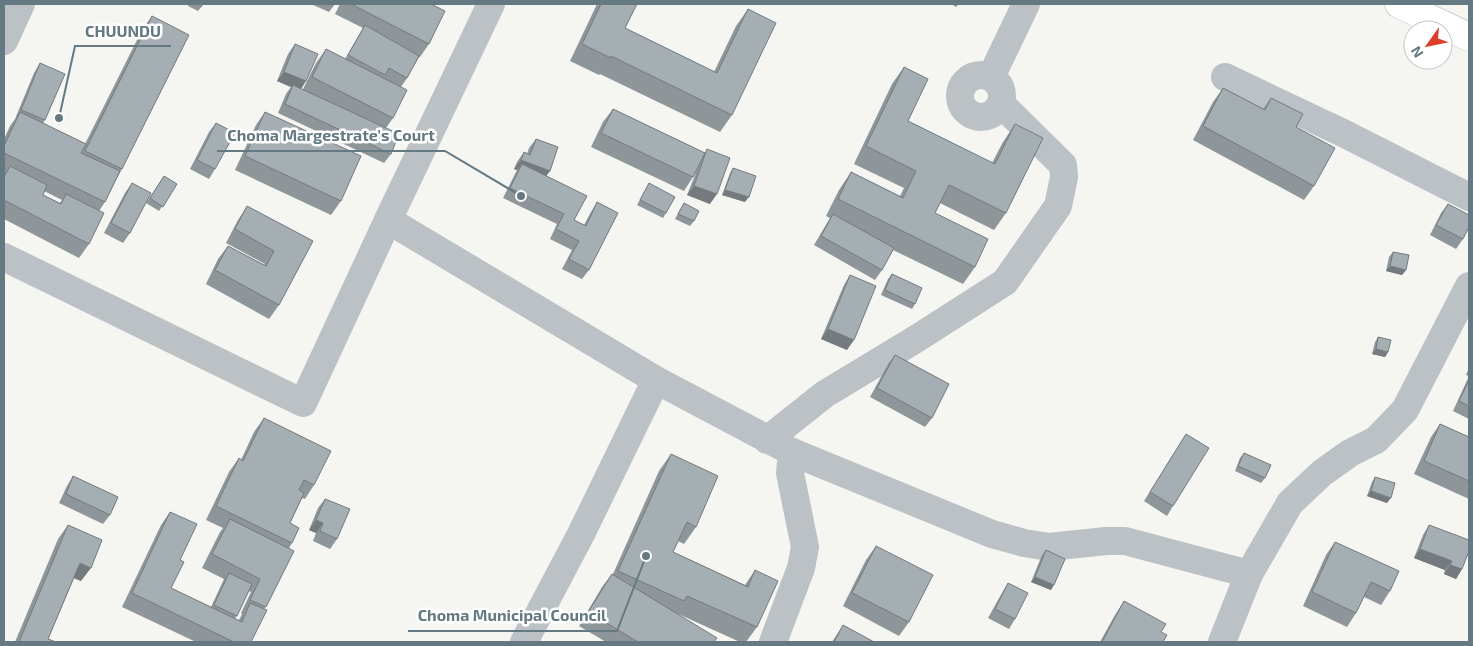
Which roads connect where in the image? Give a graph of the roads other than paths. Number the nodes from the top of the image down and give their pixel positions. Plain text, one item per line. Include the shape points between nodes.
1 (21, 4) edge
2 (491, 4) edge
3 (1026, 4) edge
4 (1400, 4) edge
5 (1469, 38) edge
6 (4, 42) edge
7 (991, 77) junction
8 (1225, 77) dead end
9 (1001, 104) junction
10 (1469, 197) edge
11 (388, 220) junction
12 (4, 257) edge
13 (1469, 286) edge
14 (656, 380) junction
15 (766, 440) junction
16 (792, 452) junction
17 (1249, 574) junction
18 (524, 642) edge
19 (773, 642) edge
20 (1222, 642) edge

1 - 6 street
2 - 11 street
3 - 7 street
4 - 5 highway
7 - 9 street via 1001,88
7 - 9 street via 969,78 962,87 963,104 973,116 985,117 995,113
8 - 10 street
9 - 15 street via 1064,165 1058,206 1005,282 824,394
11 - 12 street via 303,403
11 - 14 street
13 - 17 street via 1406,410 1376,440 1322,473 1290,503
14 - 15 street
14 - 18 street
15 - 16 street
16 - 17 street via 992,534 1024,543 1049,548 1106,540 1125,541
16 - 19 street via 790,474 805,547 801,568
17 - 20 street

